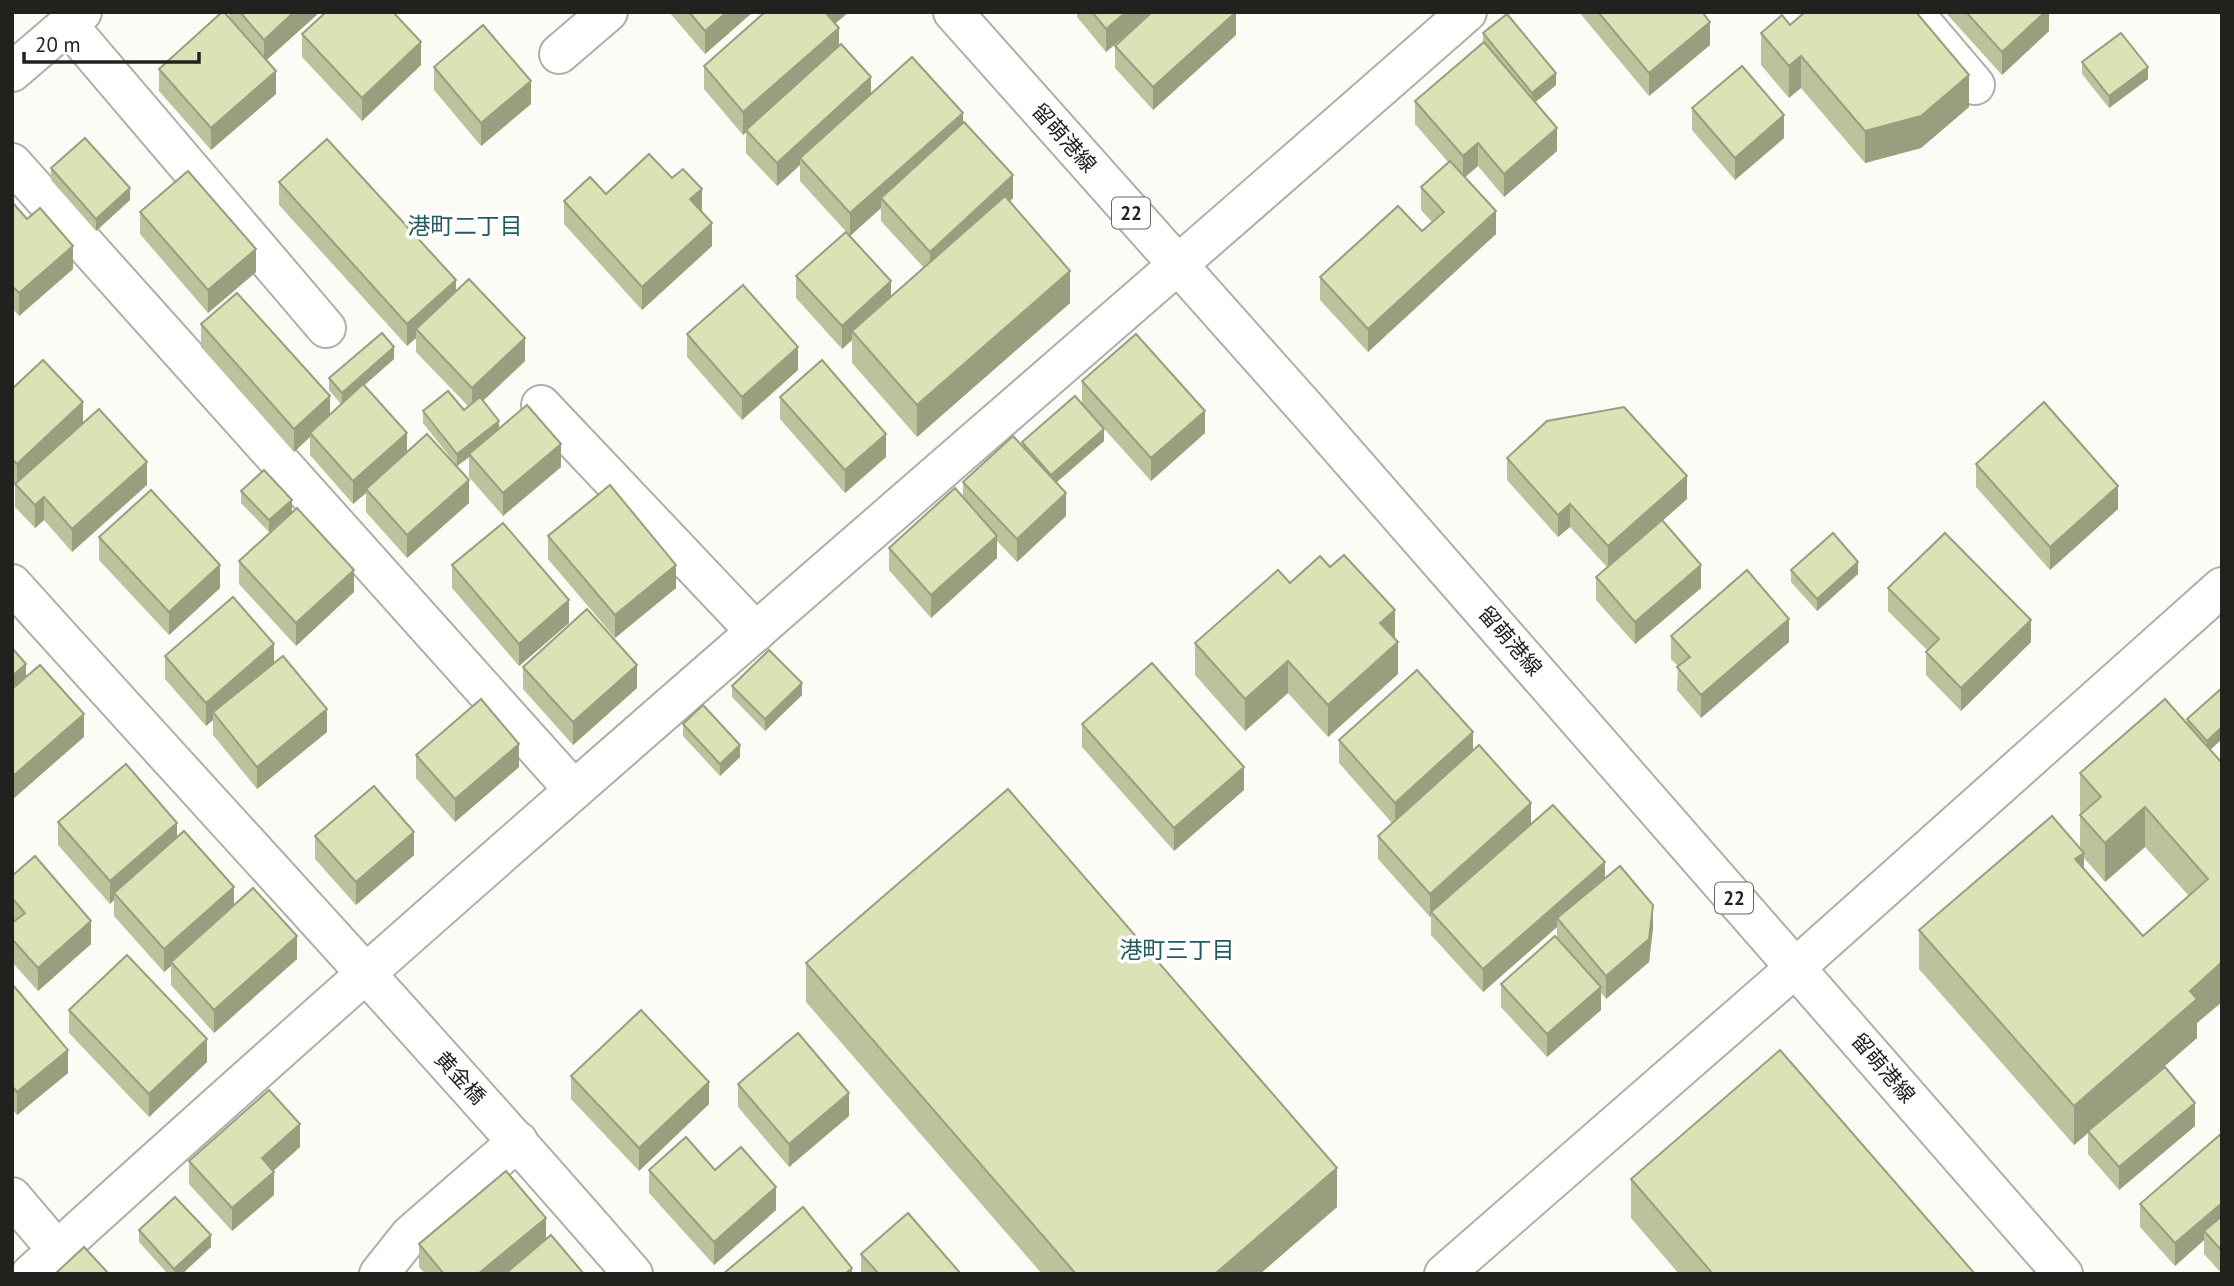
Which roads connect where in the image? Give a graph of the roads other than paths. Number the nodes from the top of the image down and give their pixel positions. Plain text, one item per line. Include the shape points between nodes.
1 (607, 12) edge
2 (953, 12) edge
3 (1466, 12) edge
4 (1913, 12) edge
5 (75, 18) edge
6 (559, 54) dead end
7 (12, 72) edge
8 (1975, 85) dead end
9 (12, 163) edge
10 (1178, 266) junction
11 (326, 328) dead end
12 (541, 405) dead end
13 (12, 584) edge
14 (2222, 587) edge
15 (756, 632) junction
16 (574, 790) junction
17 (1794, 968) junction
18 (363, 973) junction
19 (508, 1130) junction
20 (12, 1197) edge
21 (44, 1262) edge
22 (379, 1274) edge
23 (633, 1274) edge
24 (1444, 1274) edge
25 (2063, 1274) edge

1 - 6 street
2 - 10 street, 留萌港線 / 22
3 - 10 street
4 - 8 street
5 - 7 street
5 - 11 street
9 - 16 street
10 - 15 street
10 - 17 street, 留萌港線 / 22
12 - 15 street
13 - 18 street, 黄金橋
14 - 17 street
15 - 16 street
16 - 18 street
17 - 24 street
17 - 25 street, 留萌港線 / 22
18 - 19 street, 黄金橋
18 - 21 street
19 - 22 street
19 - 23 street, 黄金橋
20 - 21 street

